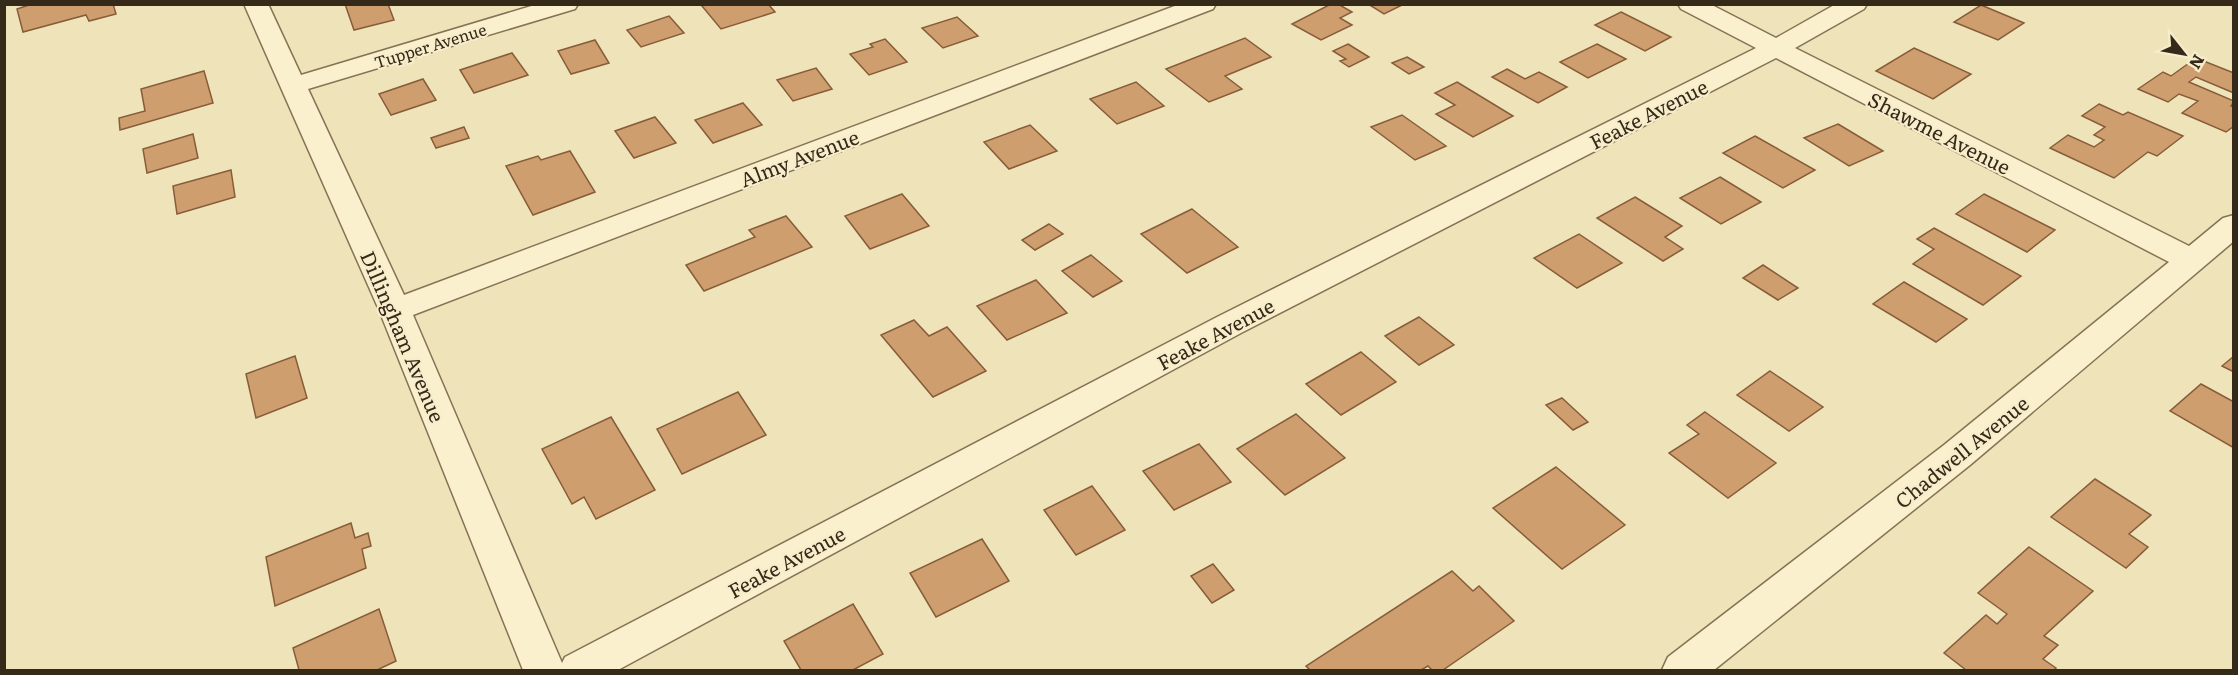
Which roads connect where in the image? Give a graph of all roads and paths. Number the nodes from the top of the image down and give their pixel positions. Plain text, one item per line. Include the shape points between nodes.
1 (256, 4) edge
2 (566, 4) edge
3 (1204, 4) edge
4 (1690, 4) edge
5 (1855, 4) edge
6 (1776, 48) junction
7 (294, 85) junction
8 (2234, 225) edge
9 (2190, 260) junction
10 (395, 309) junction
11 (544, 670) edge
12 (580, 670) edge
13 (1683, 670) edge

1 - 7 street, Dillingham Avenue
2 - 7 street, Tupper Avenue
3 - 10 street, Almy Avenue
4 - 6 street, Shawme Avenue
5 - 6 street, Feake Avenue
6 - 9 street, Shawme Avenue
6 - 12 street, Feake Avenue via 1229,325
7 - 10 street, Dillingham Avenue
8 - 9 street, Chadwell Avenue
9 - 13 street, Chadwell Avenue via 1957,455
10 - 11 street, Dillingham Avenue

